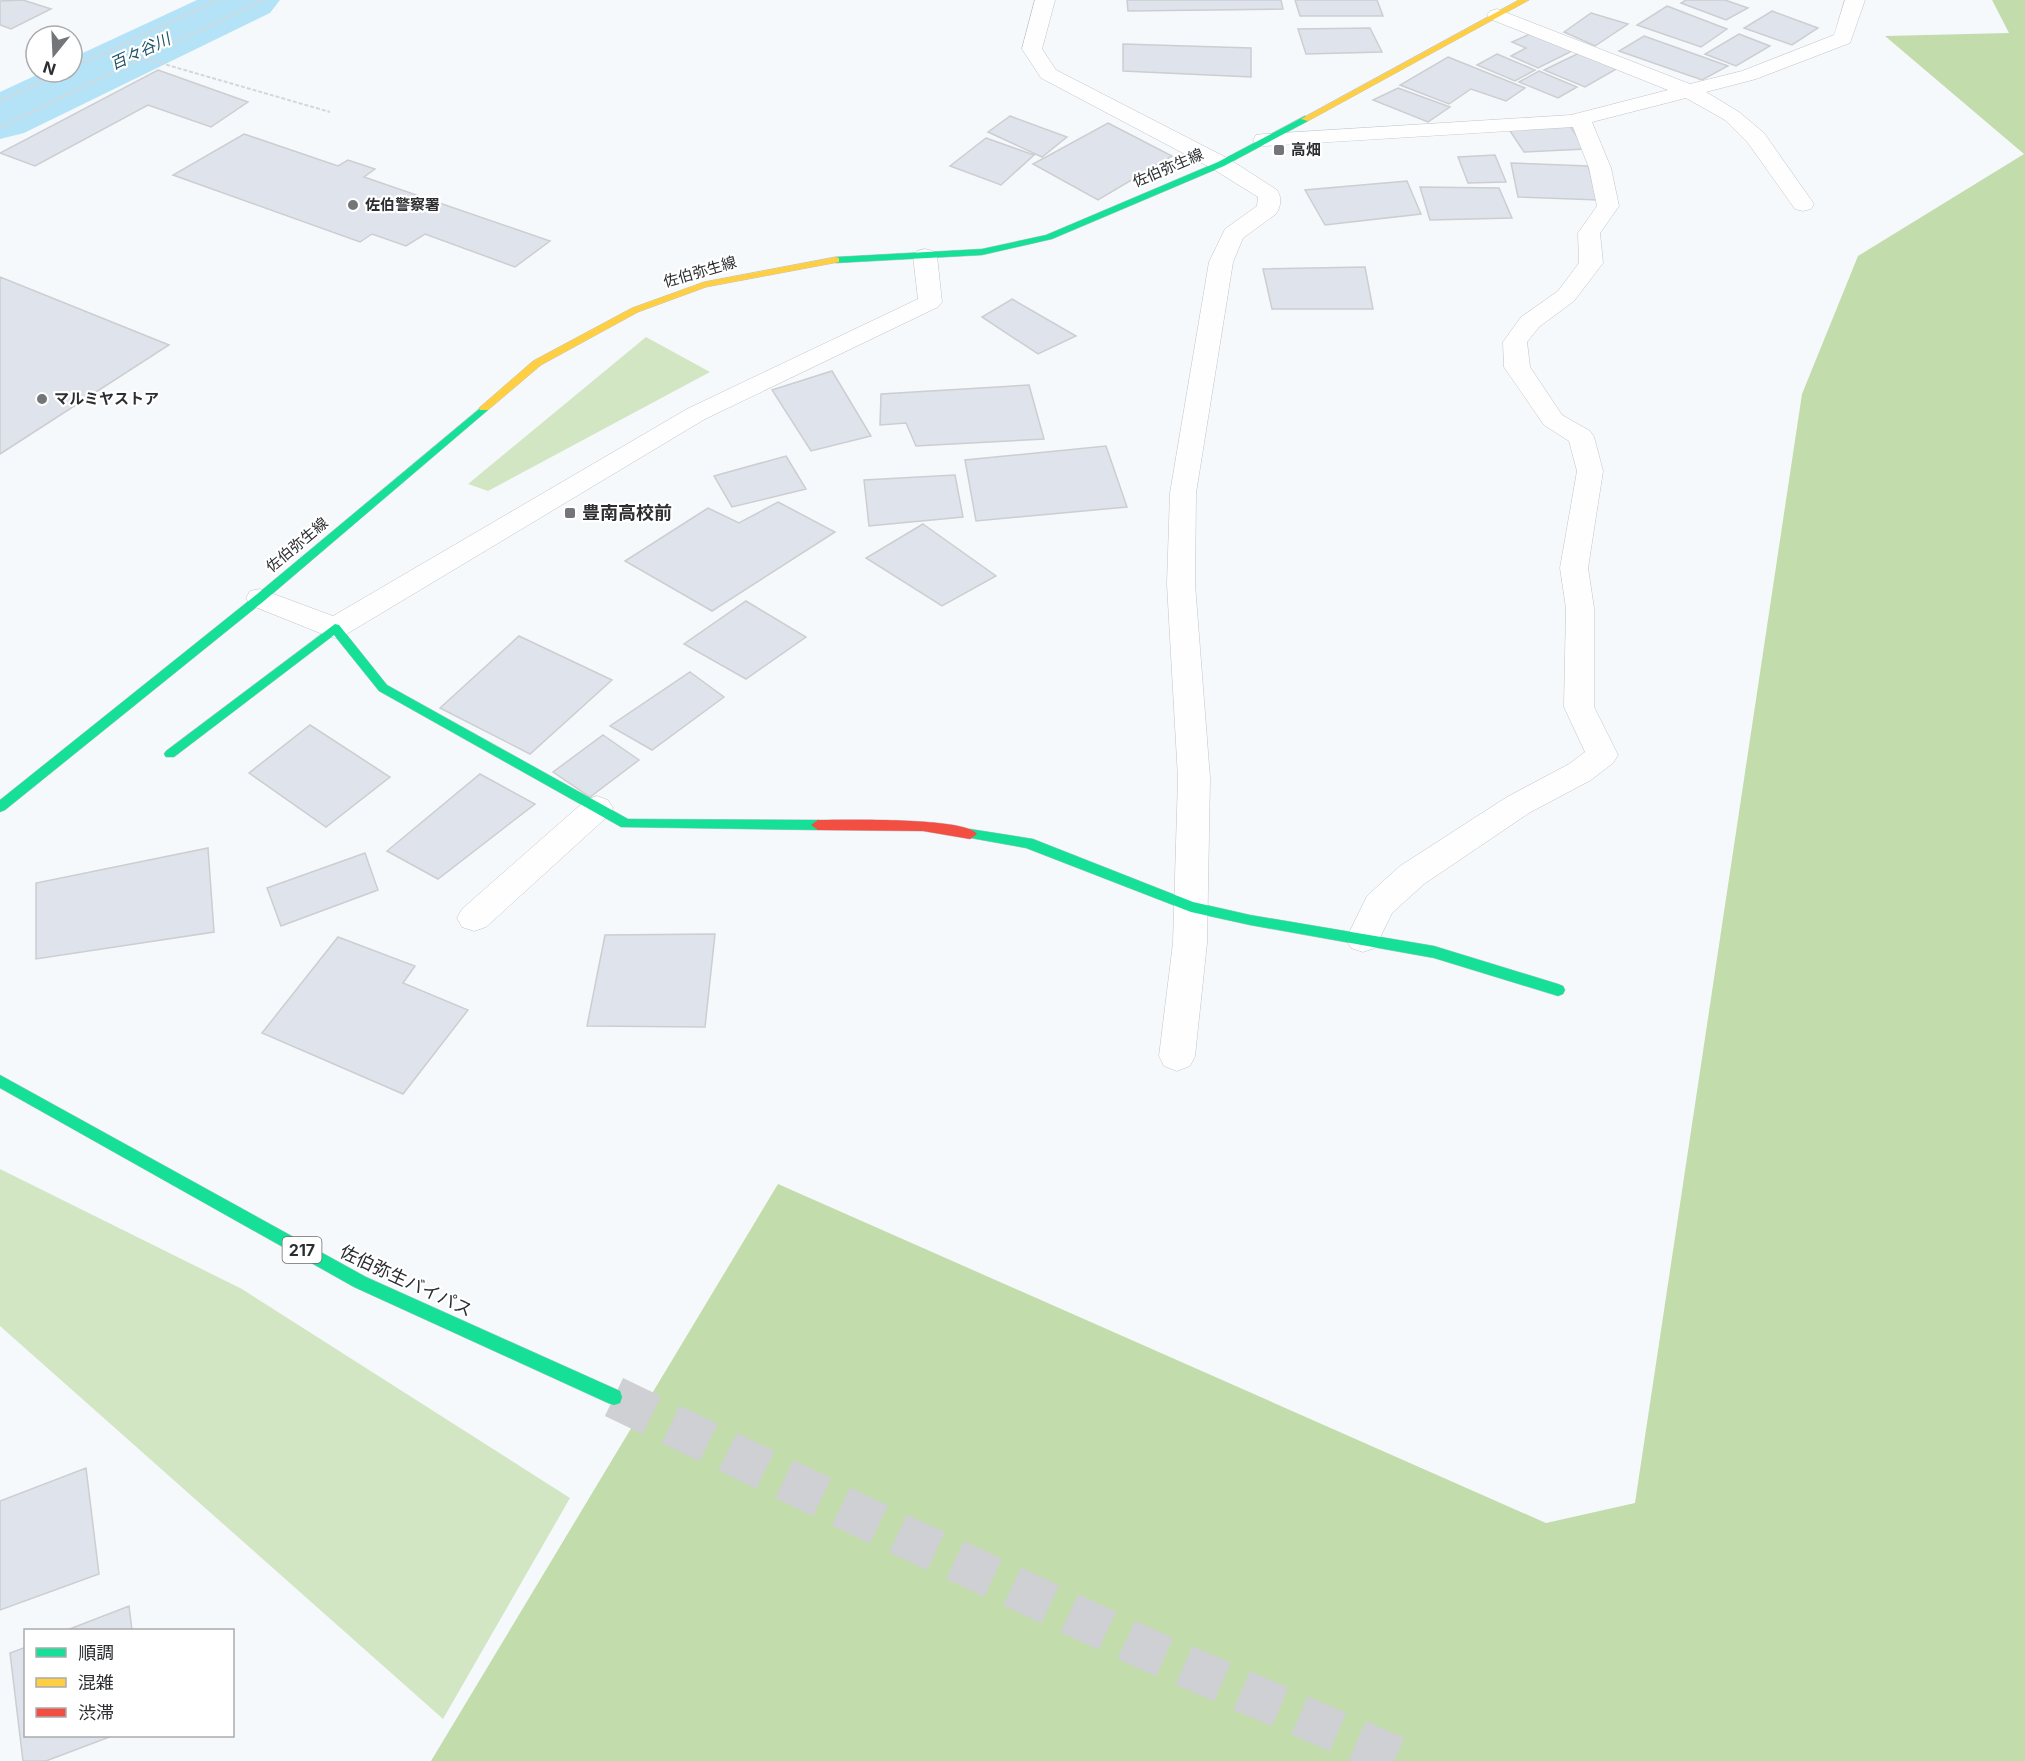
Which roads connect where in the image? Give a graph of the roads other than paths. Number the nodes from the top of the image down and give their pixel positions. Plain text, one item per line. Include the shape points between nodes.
1 (1045, 0) edge
2 (1525, 0) edge
3 (1855, 0) edge
4 (1497, 15) junction
5 (1689, 91) junction
6 (1580, 119) junction
7 (1264, 140) junction
8 (1221, 164) junction
9 (1803, 204) dead end
10 (925, 256) junction
11 (260, 598) junction
12 (335, 628) junction
13 (170, 754) dead end
14 (0, 807) edge
15 (597, 808) junction
16 (1191, 907) junction
17 (474, 918) dead end
18 (1363, 939) junction
19 (1558, 990) dead end
20 (1177, 1056) dead end
21 (0, 1081) edge
22 (614, 1397) tunnel mouth

1 - 8 street via 1032,49 1048,74
2 - 4 main road, 佐伯弥生線
3 - 5 street via 1843,39 1749,75
4 - 5 street
4 - 7 main road, 佐伯弥生線
5 - 6 street
5 - 9 street via 1731,116 1756,138
6 - 7 street
6 - 18 street via 1600,168 1608,206 1589,233 1591,263 1566,297 1530,322 1515,342 1517,367 1553,420 1581,437 1590,471 1574,568 1580,608 1579,707 1602,755 1412,875 1379,905
7 - 8 main road, 佐伯弥生線
8 - 10 main road, 佐伯弥生線 via 1049,237 982,252
8 - 16 street via 1269,195 1268,209 1233,234 1221,262 1183,494 1181,584 1194,778
10 - 11 main road, 佐伯弥生線 via 836,260 763,272 704,285 635,310 537,363
10 - 12 street via 930,302 696,414
11 - 12 street
11 - 14 main road, 佐伯弥生線
12 - 13 main road
12 - 15 main road via 383,688
15 - 16 main road via 626,824 923,826 1028,843
15 - 17 street
16 - 18 main road
16 - 20 street
18 - 19 main road via 1434,952
21 - 22 main road, 佐伯弥生バイパス / 217 via 360,1282

